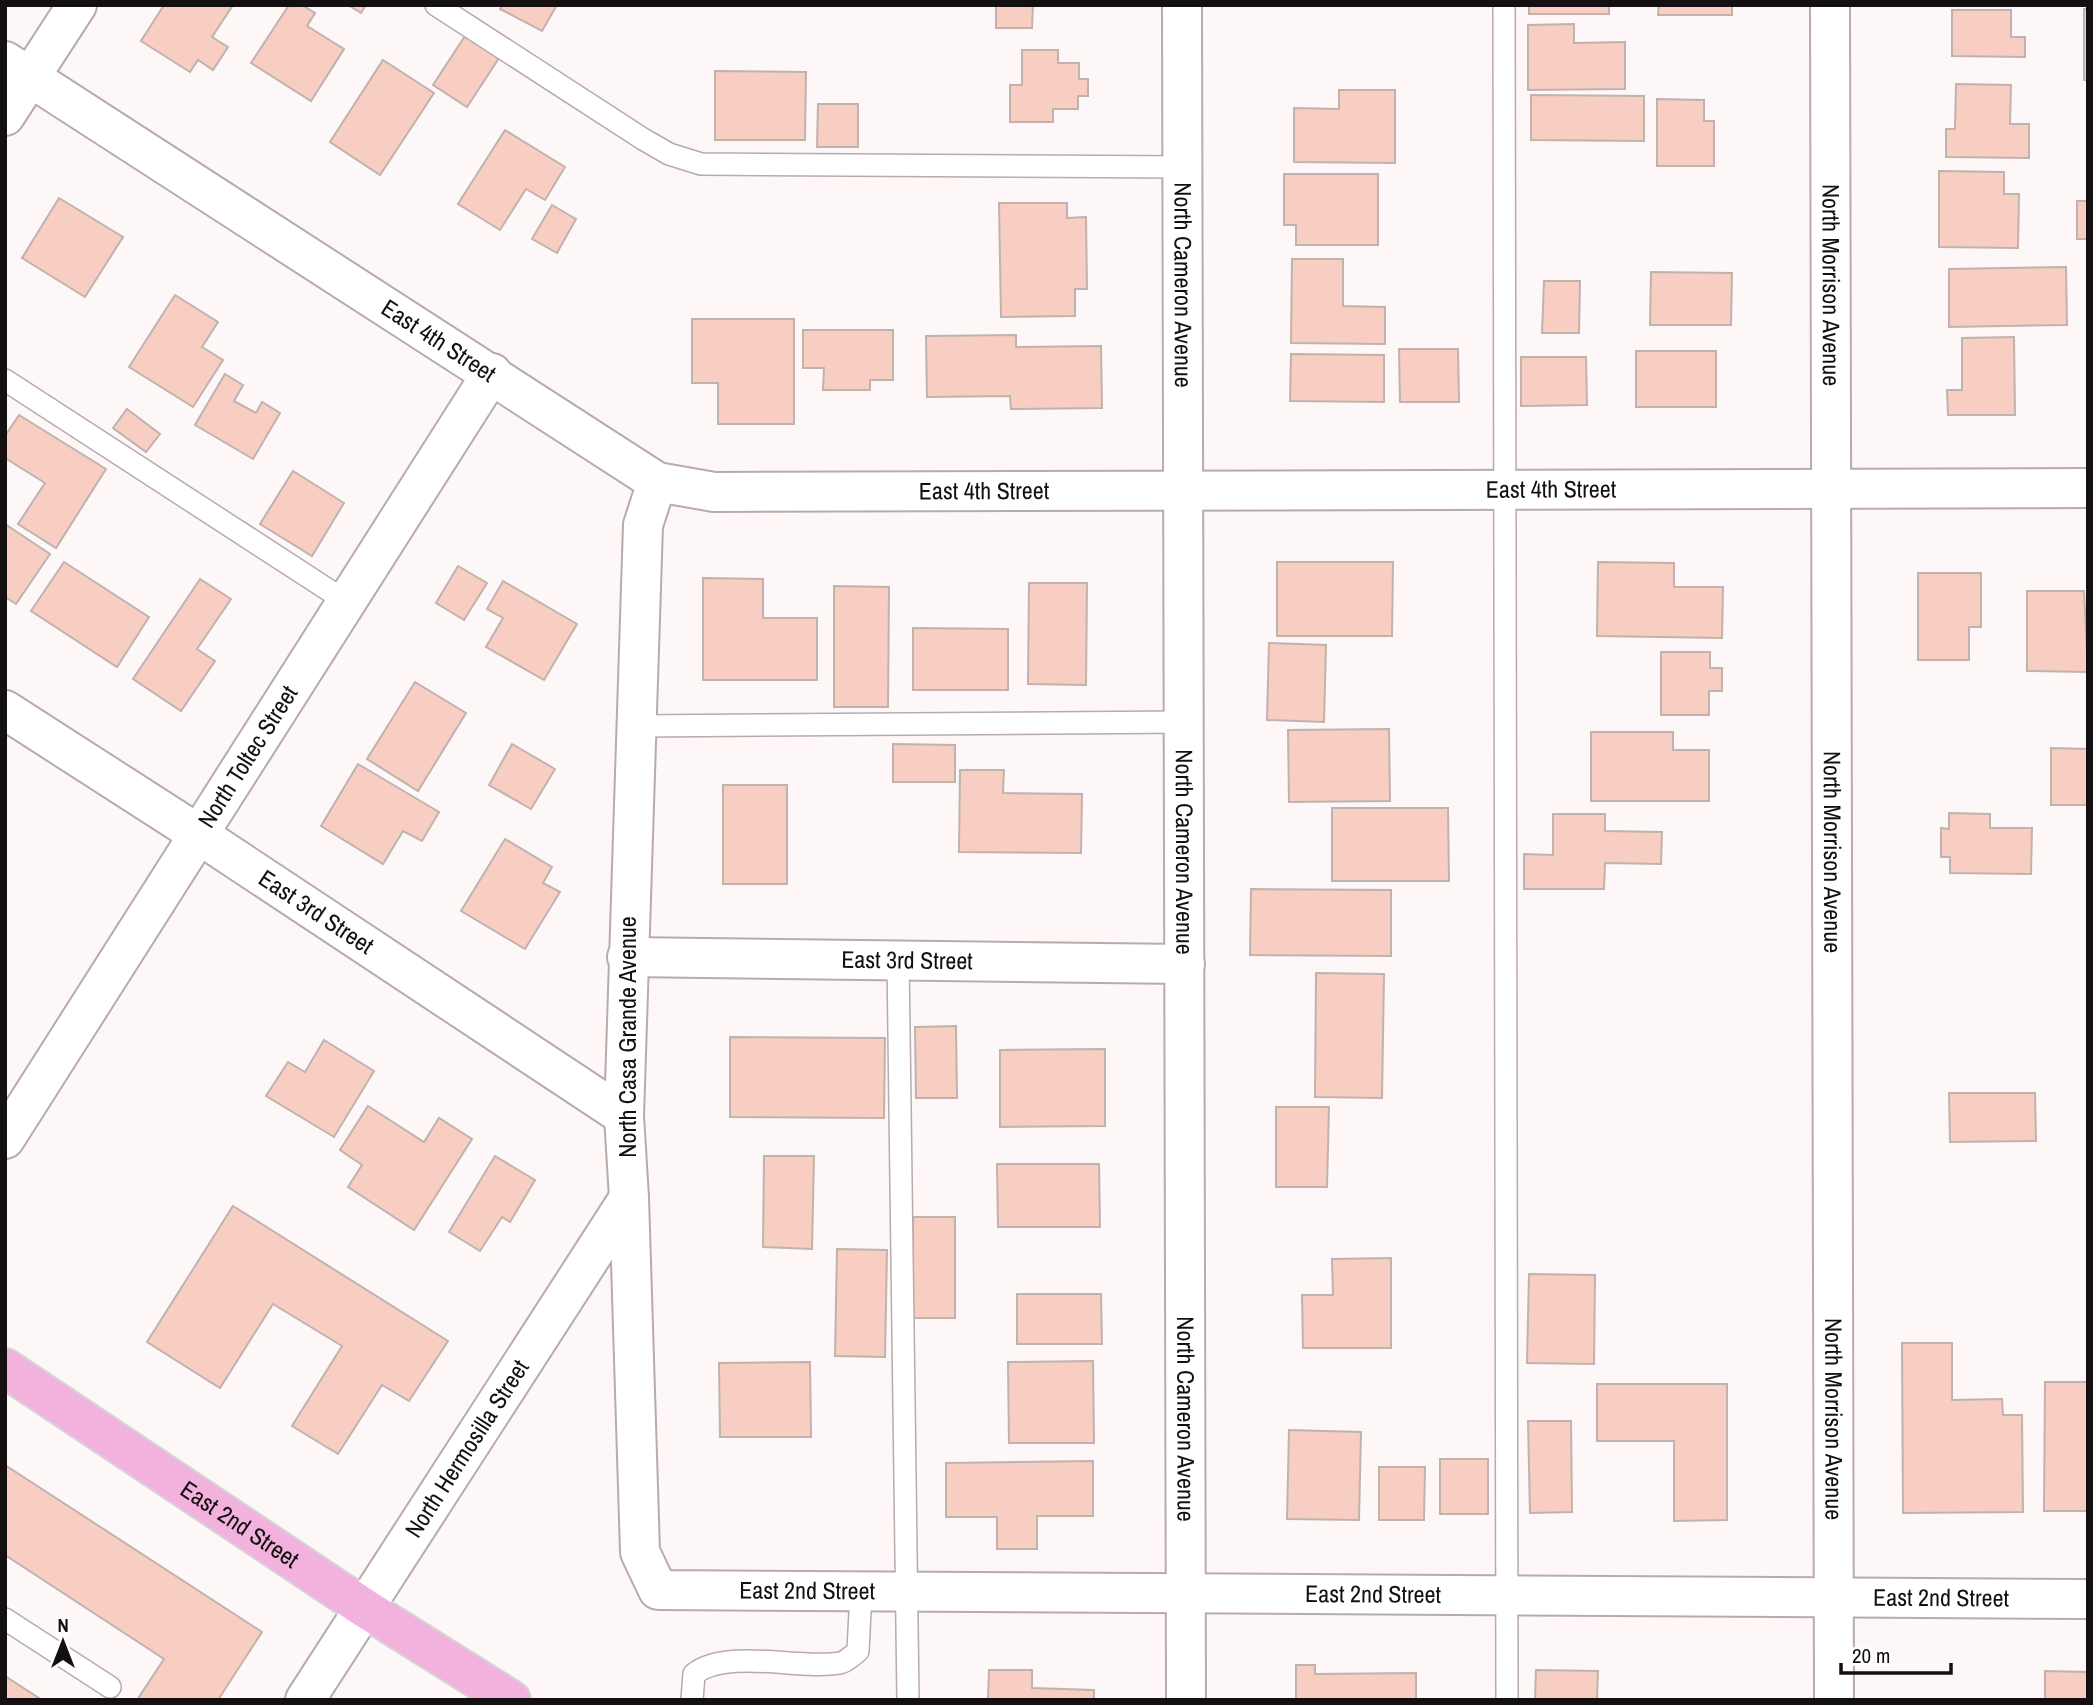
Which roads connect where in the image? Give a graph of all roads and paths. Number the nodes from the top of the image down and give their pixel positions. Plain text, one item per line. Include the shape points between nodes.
1 (77, 5) edge
2 (436, 5) edge
3 (1182, 5) edge
4 (1504, 5) edge
5 (1830, 5) edge
6 (18, 70) edge
7 (5, 116) edge
8 (1183, 167) junction
9 (492, 373) junction
10 (5, 380) edge
11 (657, 482) junction
12 (1832, 488) junction
13 (2088, 488) edge
14 (1504, 490) junction
15 (1185, 491) junction
16 (347, 601) junction
17 (5, 710) edge
18 (1185, 723) junction
19 (636, 726) junction
20 (198, 834) junction
21 (627, 957) junction
22 (898, 960) junction
23 (1185, 964) junction
24 (624, 1116) junction
25 (5, 1139) edge
26 (629, 1198) junction
27 (5, 1368) edge
28 (658, 1590) joint
29 (861, 1591) junction
30 (907, 1591) junction
31 (1186, 1592) junction
32 (1506, 1595) junction
33 (1834, 1597) junction
34 (2088, 1599) edge
35 (366, 1609) junction
36 (5, 1619) edge
37 (110, 1687) dead end
38 (306, 1700) edge
39 (510, 1700) edge
40 (692, 1700) edge
41 (908, 1700) edge
42 (1186, 1700) edge
43 (1507, 1700) edge
44 (1834, 1700) edge

1 - 6 street
2 - 8 lane via 643,139 701,164
3 - 8 street, North Cameron Avenue
4 - 14 lane
5 - 12 street, North Morrison Avenue
6 - 7 street
6 - 9 street, East 4th Street
8 - 15 street, North Cameron Avenue
9 - 11 street, East 4th Street
9 - 16 street, North Toltec Street
10 - 16 lane
11 - 15 street, East 4th Street via 714,492
11 - 19 street, North Casa Grande Avenue via 643,525
12 - 13 street, East 4th Street
12 - 14 street, East 4th Street
12 - 33 street, North Morrison Avenue
14 - 15 street, East 4th Street
14 - 32 lane
15 - 18 street, North Cameron Avenue
16 - 20 street, North Toltec Street
17 - 20 street, East 3rd Street
18 - 19 lane
18 - 23 street, North Cameron Avenue
19 - 21 street, North Casa Grande Avenue
20 - 24 street, East 3rd Street
20 - 25 street, North Toltec Street
21 - 22 street, East 3rd Street
21 - 24 street, North Casa Grande Avenue
22 - 23 street, East 3rd Street
22 - 30 lane
23 - 31 street, North Cameron Avenue
24 - 26 street, North Casa Grande Avenue
26 - 28 street, North Casa Grande Avenue via 640,1552
26 - 35 street, North Hermosilla Street
27 - 35 main road, East 2nd Street
28 - 29 street, East 2nd Street
29 - 30 street, East 2nd Street
29 - 40 lane via 858,1651 843,1663 705,1666 694,1674
30 - 31 street, East 2nd Street
30 - 41 lane
31 - 32 street, East 2nd Street
31 - 42 street, North Cameron Avenue
32 - 33 street, East 2nd Street
32 - 43 lane
33 - 34 street, East 2nd Street
33 - 44 street, North Morrison Avenue
35 - 38 street, North Hermosilla Street
35 - 39 main road, East 2nd Street
36 - 37 lane

